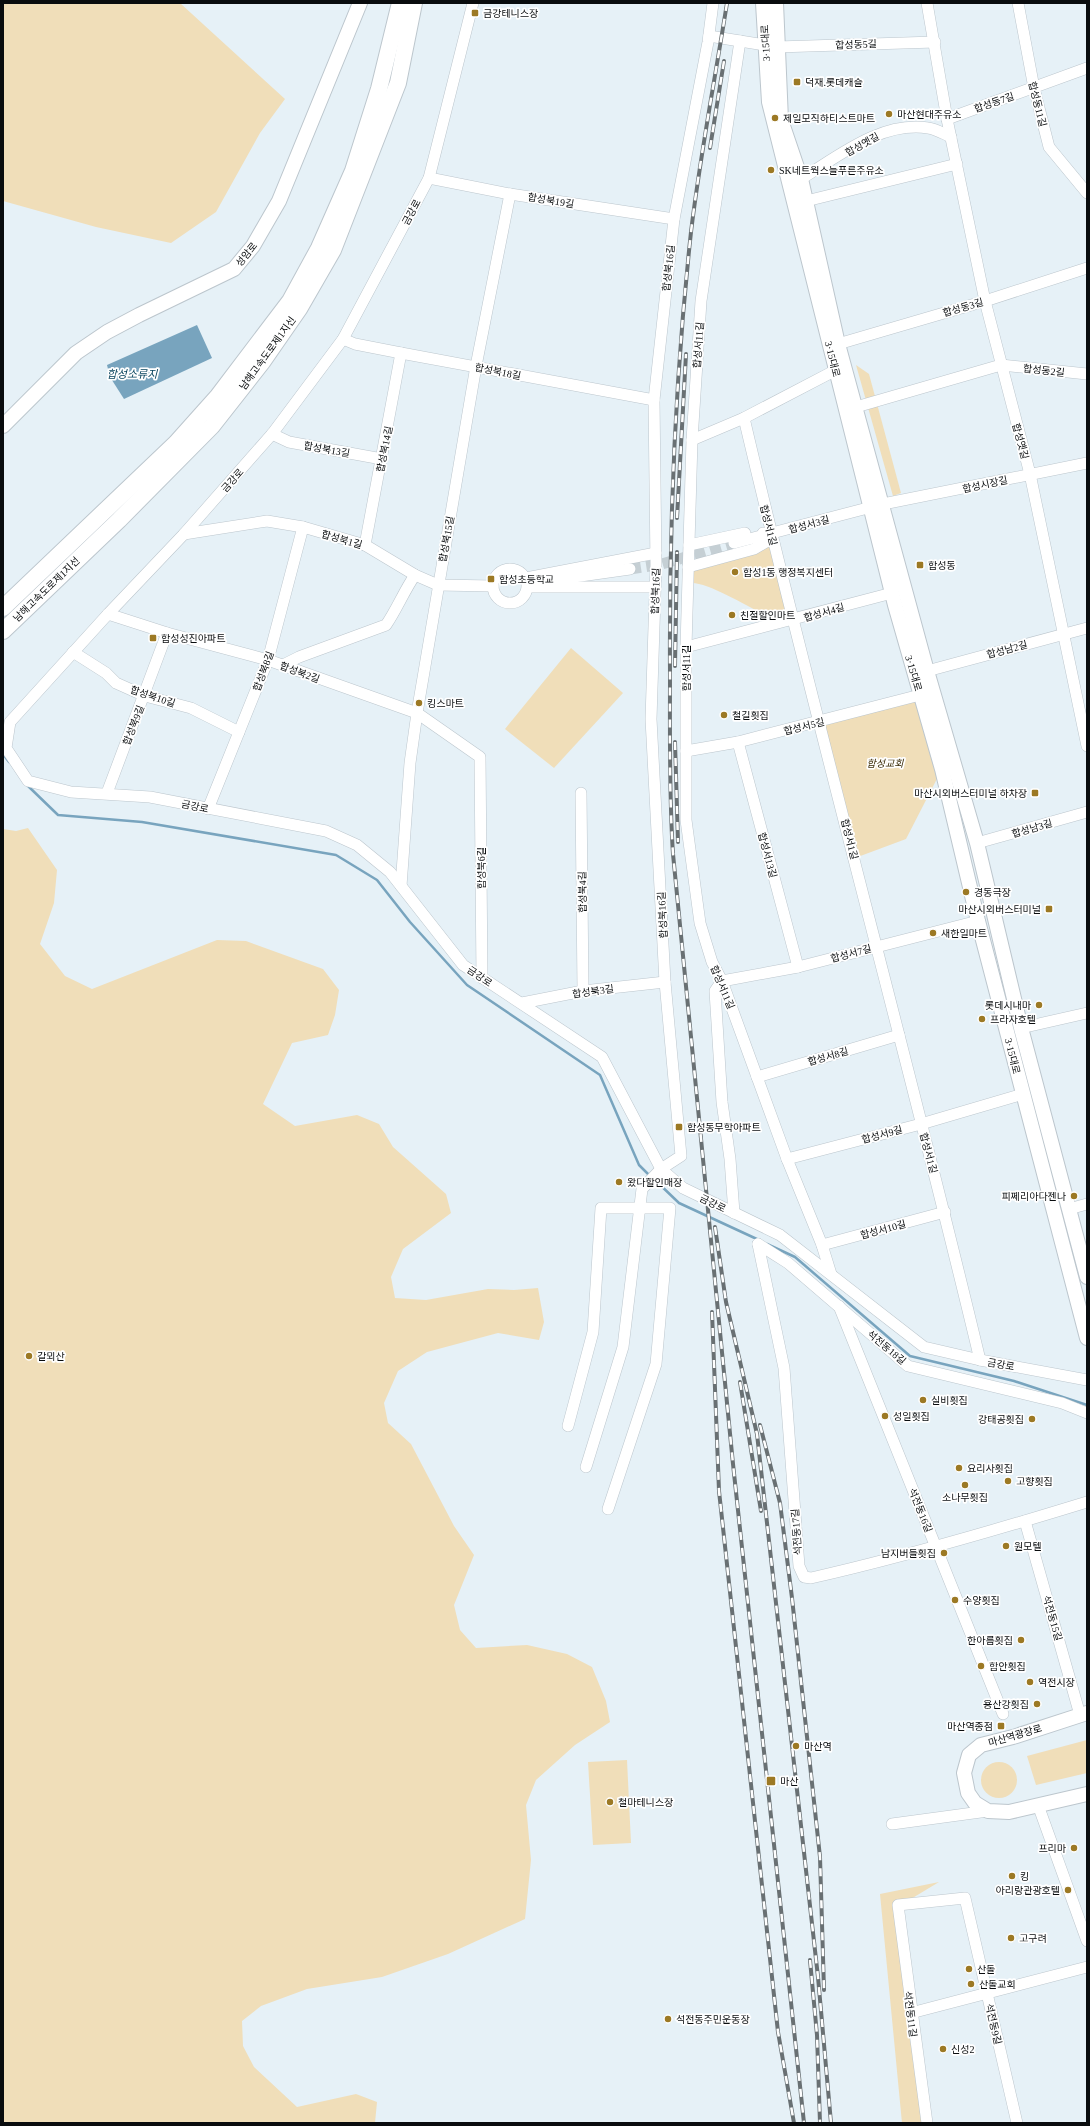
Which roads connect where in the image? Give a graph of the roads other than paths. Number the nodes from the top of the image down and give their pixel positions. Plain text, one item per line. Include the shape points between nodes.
1 (360, 3) edge
2 (400, 3) edge
3 (414, 3) edge
4 (473, 3) edge
5 (713, 3) edge
6 (763, 3) edge
7 (776, 3) edge
8 (927, 3) edge
9 (1018, 3) edge
10 (709, 36) junction
11 (740, 41) junction
12 (935, 42) junction
13 (771, 46) junction
14 (1087, 68) edge
15 (1034, 88) junction
16 (947, 119) junction
17 (951, 137) junction
18 (957, 164) junction
19 (430, 178) junction
20 (801, 178) junction
21 (1087, 193) edge
22 (510, 194) junction
23 (806, 201) junction
24 (674, 219) junction
25 (1087, 268) edge
26 (985, 301) junction
27 (342, 339) junction
28 (838, 344) junction
29 (402, 353) junction
30 (476, 366) junction
31 (1001, 366) junction
32 (836, 370) junction
33 (1087, 374) edge
34 (654, 400) junction
35 (856, 407) junction
36 (744, 418) junction
37 (3, 426) edge
38 (272, 434) junction
39 (692, 440) junction
40 (382, 459) junction
41 (1087, 463) edge
42 (1030, 474) junction
43 (877, 506) junction
44 (302, 527) junction
45 (184, 534) junction
46 (769, 534) junction
47 (734, 543) tunnel mouth
48 (365, 545) junction
49 (689, 545) junction
50 (656, 554) junction
51 (688, 567) junction
52 (630, 569) tunnel mouth
53 (415, 575) junction
54 (527, 583) junction
55 (438, 585) junction
56 (493, 586) junction
57 (655, 587) junction
58 (892, 593) junction
59 (3, 608) edge
60 (108, 614) junction
61 (793, 620) junction
62 (1087, 628) edge
63 (3, 630) edge
64 (167, 633) junction
65 (1063, 634) junction
66 (686, 647) junction
67 (73, 652) junction
68 (268, 660) junction
69 (283, 666) junction
70 (927, 671) junction
71 (920, 695) junction
72 (145, 696) junction
73 (417, 713) junction
74 (819, 722) junction
75 (239, 732) junction
76 (738, 742) junction
77 (1087, 746) edge
78 (686, 751) junction
79 (480, 757) joint
80 (581, 793) dead end
81 (107, 794) junction
82 (208, 809) junction
83 (1087, 812) edge
84 (977, 843) junction
85 (401, 886) junction
86 (978, 921) junction
87 (877, 946) junction
88 (798, 967) junction
89 (482, 978) junction
90 (722, 981) junction
91 (665, 982) junction
92 (583, 991) junction
93 (522, 1003) junction
94 (1087, 1013) edge
95 (1021, 1028) junction
96 (899, 1035) junction
97 (756, 1077) junction
98 (1023, 1094) junction
99 (921, 1124) junction
100 (787, 1159) junction
101 (660, 1170) junction
102 (1087, 1204) edge
103 (640, 1208) junction
104 (1069, 1209) junction
105 (945, 1212) junction
106 (734, 1213) junction
107 (758, 1244) joint
108 (822, 1245) junction
109 (830, 1274) junction
110 (1087, 1277) edge
111 (839, 1306) junction
112 (1087, 1338) edge
113 (980, 1360) junction
114 (1087, 1380) edge
115 (1087, 1413) edge
116 (568, 1426) dead end
117 (586, 1467) dead end
118 (1087, 1502) edge
119 (608, 1509) dead end
120 (1025, 1522) junction
121 (935, 1546) junction
122 (1003, 1714) dead end
123 (1085, 1714) edge
124 (1087, 1794) edge
125 (1038, 1805) junction
126 (988, 1811) junction
127 (892, 1824) dead end
128 (898, 1905) joint
129 (1087, 1942) edge
130 (1087, 1967) edge
131 (987, 1992) junction
132 (911, 2013) junction
133 (927, 2123) edge
134 (1017, 2123) edge

1 - 37 main road, 성암로 via 279,202 253,246 234,269 139,314 76,353
2 - 59 highway, 남해고속도로제1지선 via 379,89 352,171 319,248 290,301 218,396 176,443
3 - 63 highway, 남해고속도로제1지선 via 396,90 333,250 299,309 263,361 212,426 119,520
4 - 19 street, 금강로
5 - 10 street, 합성북16길
6 - 13 main road, 3·15대로
7 - 13 main road, 3·15대로
8 - 12 street, 합성옛길
9 - 15 street, 합성동11길
10 - 11 street, 합성동5길
10 - 24 street, 합성북16길
11 - 13 street, 합성동5길
11 - 39 street, 합성서11길 via 701,301
12 - 13 street, 합성동5길
12 - 16 street, 합성옛길
13 - 20 main road, 3·15대로 via 781,120
13 - 32 main road, 3·15대로 via 769,102
14 - 15 street, 합성동7길
15 - 16 street, 합성동7길
15 - 21 street, 합성동11길 via 1049,147
16 - 17 street, 합성옛길
17 - 18 street, 합성옛길
17 - 20 street, 합성옛길 via 929,128 903,128 879,133
18 - 23 street
18 - 26 street, 합성옛길
19 - 22 street, 합성북19길
19 - 27 street, 금강로
20 - 23 main road, 3·15대로
22 - 24 street, 합성북19길
22 - 30 street, 합성북15길
23 - 28 main road, 3·15대로
24 - 34 street, 합성북16길
25 - 26 street, 합성동3길
26 - 28 street, 합성동3길
26 - 31 street, 합성옛길
27 - 29 street, 합성북18길
27 - 38 street, 금강로
28 - 35 main road, 3·15대로
29 - 30 street, 합성북18길
29 - 40 street, 합성북14길
30 - 34 street, 합성북18길
30 - 55 street, 합성북15길
31 - 33 street, 합성동2길
31 - 35 street
31 - 42 street, 합성옛길
32 - 36 street
32 - 43 main road, 3·15대로
34 - 50 street, 합성북16길
35 - 43 main road, 3·15대로
36 - 39 street
36 - 46 street, 합성서1길
38 - 40 street, 합성북13길 via 289,442
38 - 45 street, 금강로
39 - 49 street, 합성서11길
40 - 48 street, 합성북14길
41 - 42 street, 합성시장길
42 - 43 street, 합성시장길
42 - 65 street, 합성옛길
43 - 46 street, 합성서3길
43 - 58 main road, 3·15대로
43 - 70 main road, 3·15대로
44 - 45 street, 합성북1길 via 267,520
44 - 48 street, 합성북1길
44 - 68 street, 합성북8길
45 - 60 street, 금강로
46 - 47 street, 합성서3길
46 - 49 street via 761,531
46 - 51 street via 766,542 754,549
46 - 61 street, 합성서1길
48 - 53 street, 합성북1길
49 - 51 street, 합성서11길
50 - 54 street
50 - 57 street, 합성북16길
51 - 66 street, 합성서11길
52 - 54 street
53 - 55 street, 합성북1길
53 - 69 street via 386,625 299,657
54 - 56 street via 516,569 504,569 495,577
54 - 56 street via 523,597 509,603 499,599
54 - 57 street
55 - 56 street, 합성북1길
55 - 73 street, 합성북15길
57 - 91 street, 합성북16길 via 651,719
58 - 61 street, 합성서4길
58 - 71 main road, 3·15대로
60 - 64 street, 합성북2길
60 - 67 street, 금강로
61 - 66 street, 합성서4길
61 - 74 street, 합성서1길
62 - 65 street, 합성남2길
64 - 68 street, 합성북2길
64 - 72 street, 합성북9길
65 - 70 street, 합성남2길
65 - 77 street, 합성옛길
66 - 78 street, 합성서11길
67 - 72 street, 합성북10길 via 106,673 116,683
67 - 81 street, 금강로 via 10,722 6,748 28,781 71,792
68 - 69 street, 합성북2길
68 - 75 street, 합성북8길
69 - 73 street, 합성북2길
70 - 84 main road, 3·15대로
71 - 74 street, 합성서5길
71 - 86 main road, 3·15대로 via 942,769
72 - 75 street, 합성북10길 via 191,708
72 - 81 street, 합성북9길
73 - 79 street, 합성북2길
73 - 85 street, 합성북15길 via 410,763
74 - 76 street, 합성서5길
74 - 87 street, 합성서1길
75 - 82 street, 합성북8길
76 - 78 street, 합성서5길
76 - 88 street, 합성서13길
78 - 90 street, 합성서11길 via 686,820 700,923 712,962
79 - 89 street, 합성북6길
80 - 92 street, 합성북4길
81 - 82 street, 금강로 via 150,797
82 - 85 street, 금강로 via 326,831 357,845 390,872
83 - 84 street, 합성남3길
84 - 95 main road, 3·15대로
85 - 89 street, 금강로 via 463,965
86 - 87 street, 합성서7길
86 - 98 main road, 3·15대로
87 - 88 street, 합성서7길
87 - 96 street, 합성서1길
88 - 90 street, 합성서7길
89 - 93 street, 금강로
90 - 97 street, 합성서11길
90 - 106 street via 715,991 722,1102
91 - 92 street, 합성북3길
91 - 101 street, 합성북16길 via 681,1156
92 - 93 street, 합성북3길
93 - 101 street, 금강로 via 602,1057
94 - 95 street
95 - 104 main road, 3·15대로
96 - 97 street, 합성서8길
96 - 99 street, 합성서1길
97 - 100 street, 합성서11길
98 - 99 street, 합성서9길
98 - 112 main road, 3·15대로
99 - 100 street, 합성서9길
99 - 105 street, 합성서1길
100 - 108 street, 합성서11길
101 - 103 street via 642,1189
101 - 106 street, 금강로 via 683,1188
102 - 104 street
103 - 116 street via 601,1208 593,1332
103 - 117 street via 624,1347
103 - 119 street via 670,1208 656,1364
104 - 110 main road, 3·15대로
105 - 108 street, 합성서10길
105 - 113 street, 합성서1길
106 - 109 street, 금강로 via 780,1235
107 - 111 street, 석전동18길 via 788,1263
107 - 121 street, 석전동17길 via 784,1368 798,1566 804,1577 811,1578 858,1567
108 - 109 street, 합성서11길
109 - 113 street, 금강로 via 924,1347
111 - 115 street, 석전동18길 via 908,1366 1062,1403
111 - 121 street, 석전동16길
113 - 114 street, 금강로
118 - 120 street, 석전동17길
120 - 121 street, 석전동17길
120 - 123 street, 석전동15길
121 - 122 street, 석전동16길
123 - 126 main road, 마산역광장로 via 981,1745 969,1755 964,1773 968,1793 975,1803
124 - 125 main road
125 - 126 main road via 1009,1812
125 - 129 street
126 - 127 street
128 - 131 street, 석전동9길 via 964,1898
128 - 132 street, 석전동11길
130 - 131 street
131 - 132 street
131 - 134 street, 석전동9길
132 - 133 street, 석전동11길

